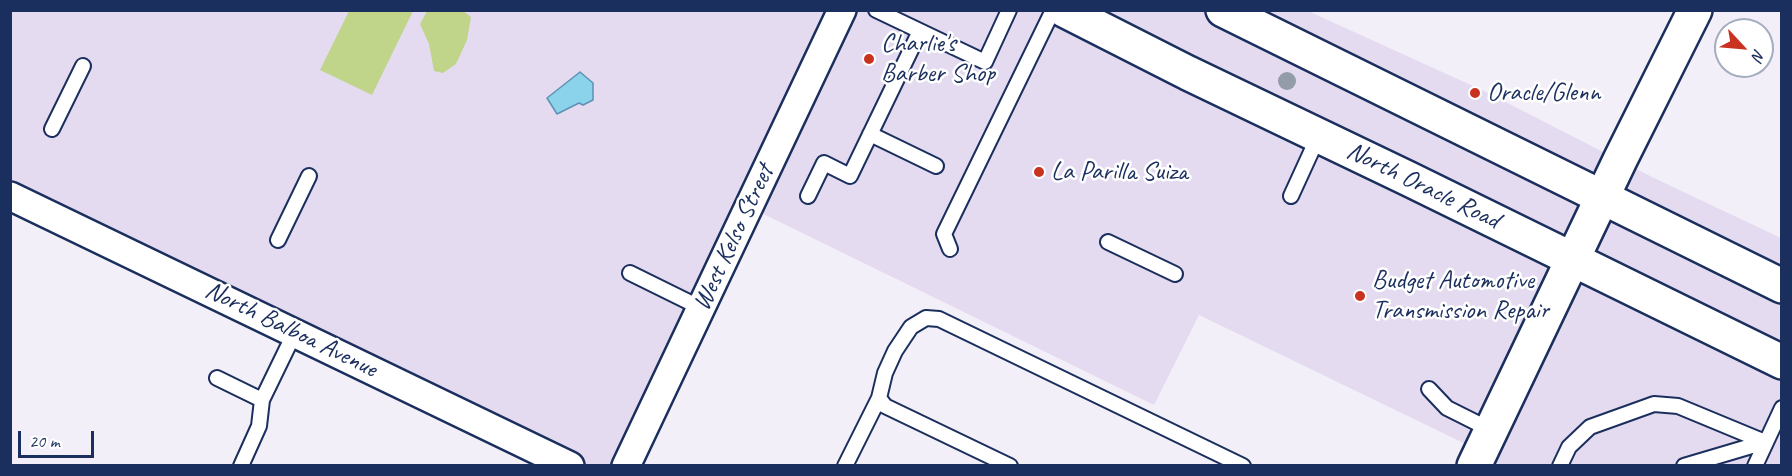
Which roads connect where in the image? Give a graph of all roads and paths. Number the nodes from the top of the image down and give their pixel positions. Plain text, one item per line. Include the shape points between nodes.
1 (842, 10) edge
2 (876, 10) edge
3 (912, 10) edge
4 (1009, 10) edge
5 (1053, 10) edge
6 (1064, 10) edge
7 (1695, 10) edge
8 (1239, 14) edge
9 (905, 24) junction
10 (920, 32) junction
11 (83, 66) dead end
12 (52, 129) dead end
13 (870, 134) junction
14 (1318, 137) junction
15 (936, 166) dead end
16 (309, 176) dead end
17 (10, 196) edge
18 (808, 196) dead end
19 (1291, 196) dead end
20 (1603, 196) junction
21 (278, 240) dead end
22 (1108, 242) dead end
23 (950, 249) dead end
24 (1572, 259) junction
25 (630, 273) dead end
26 (1175, 274) dead end
27 (1782, 285) edge
28 (701, 308) junction
29 (295, 332) junction
30 (1782, 362) edge
31 (217, 378) dead end
32 (1429, 389) dead end
33 (879, 398) junction
34 (262, 400) junction
35 (1782, 408) edge
36 (1491, 430) junction
37 (1766, 442) junction
38 (241, 465) edge
39 (570, 465) edge
40 (626, 465) edge
41 (844, 465) edge
42 (1010, 465) edge
43 (1243, 465) edge
44 (1474, 465) edge
45 (1560, 465) edge
46 (1684, 465) edge
47 (1755, 465) edge

1 - 28 street, West Kelso Street
2 - 9 lane
3 - 9 lane
4 - 10 lane via 985,62
5 - 23 lane via 944,234
6 - 14 main road, North Oracle Road
7 - 20 main road
8 - 20 main road
9 - 10 lane
10 - 13 lane
11 - 12 lane
13 - 15 lane
13 - 18 lane via 850,176 824,163
14 - 19 lane
14 - 24 main road, North Oracle Road
16 - 21 lane
17 - 29 street, North Balboa Avenue
20 - 24 main road
20 - 27 main road
22 - 26 lane
24 - 30 main road, North Oracle Road
24 - 36 main road
25 - 28 lane
28 - 40 street, West Kelso Street
29 - 34 lane
29 - 39 street, North Balboa Avenue
31 - 34 lane
32 - 36 lane via 1447,408
33 - 41 lane
33 - 42 lane via 885,406
33 - 43 lane via 885,373 911,327 926,318 939,319
34 - 38 lane via 259,426
35 - 37 lane
36 - 44 main road
37 - 45 lane via 1678,406 1654,404 1590,427 1569,447
37 - 46 lane
37 - 47 lane

